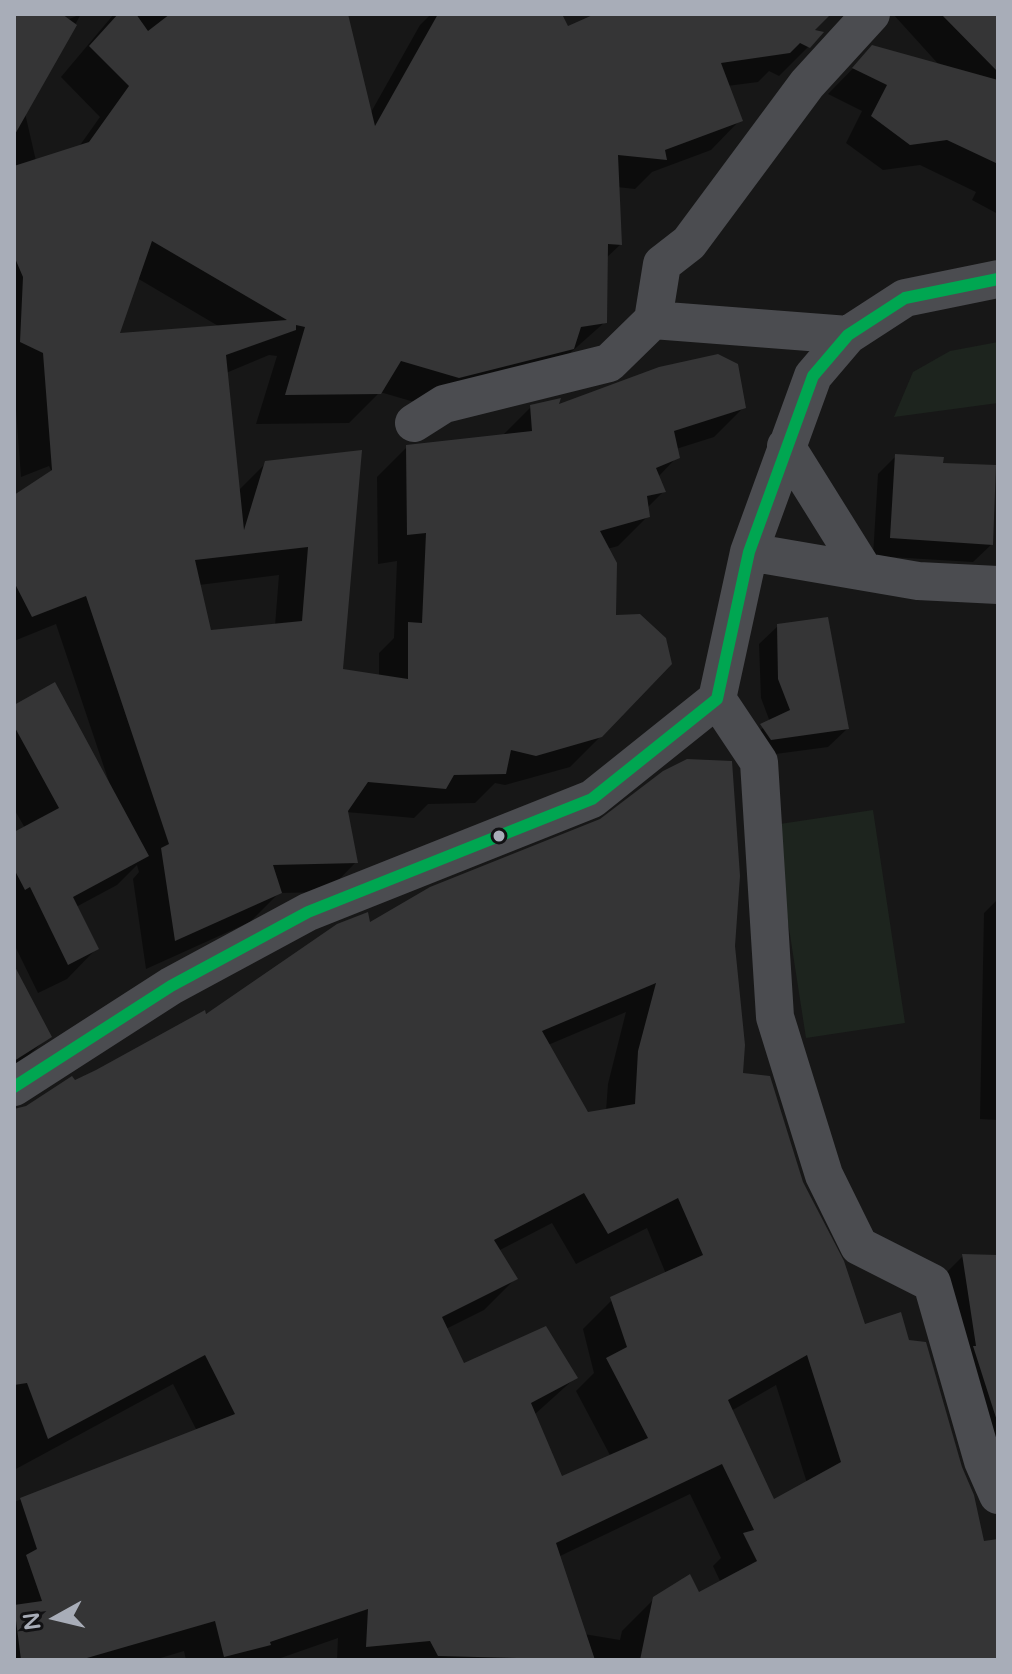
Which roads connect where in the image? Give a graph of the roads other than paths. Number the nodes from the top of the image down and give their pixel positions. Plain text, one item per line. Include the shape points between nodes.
1 (871, 14) edge
2 (998, 279) edge
3 (653, 320) junction
4 (848, 335) junction
5 (414, 423) dead end
6 (786, 446) junction
7 (749, 552) junction
8 (864, 571) junction
9 (998, 585) edge
10 (717, 699) junction
11 (14, 1087) edge
12 (993, 1473) edge

1 - 3 street via 807,84 689,243 662,264
2 - 4 street via 905,298
3 - 4 street
3 - 5 street via 609,363 444,404
4 - 6 street via 813,376
6 - 7 street
6 - 8 street
7 - 8 street
7 - 10 street
8 - 9 street via 918,581
10 - 11 street via 592,799 308,912 171,986
10 - 12 street via 759,762 775,1017 824,1175 859,1246 932,1283

